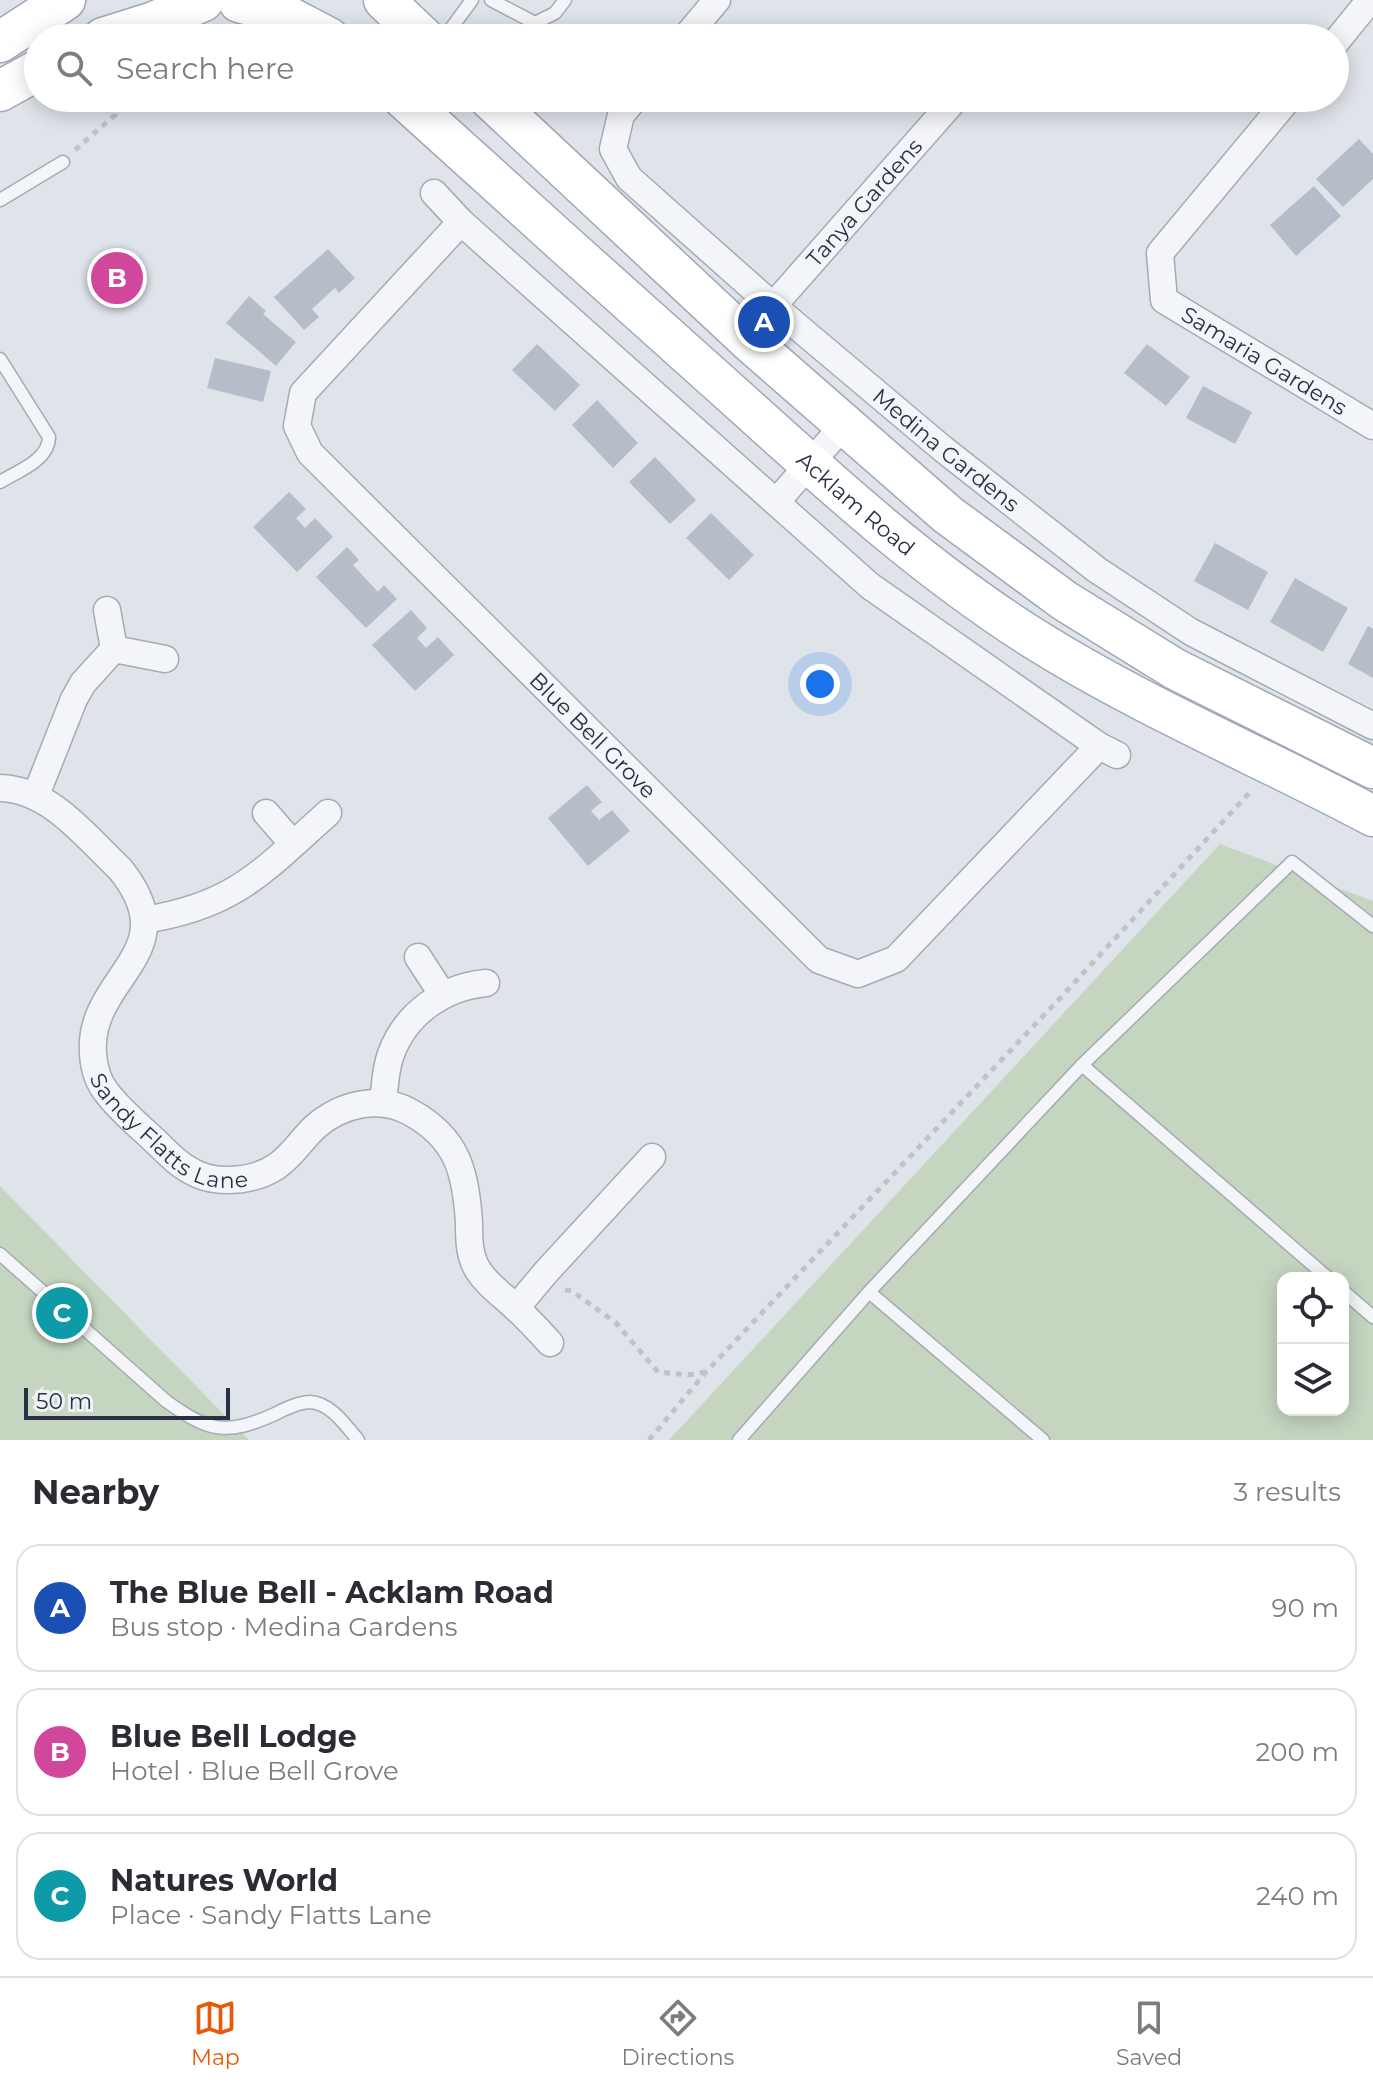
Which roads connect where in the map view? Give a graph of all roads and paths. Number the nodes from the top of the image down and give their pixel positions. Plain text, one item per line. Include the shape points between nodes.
1 (65, 0) edge
2 (384, 0) edge
3 (472, 0) edge
4 (491, 0) edge
5 (565, 0) edge
6 (717, 0) edge
7 (1370, 0) edge
8 (222, 1) edge
9 (28, 24) edge
10 (148, 24) edge
11 (302, 24) edge
12 (409, 24) edge
13 (454, 24) edge
14 (697, 24) edge
15 (24, 26) edge
16 (1349, 26) edge
17 (0, 42) edge
18 (24, 78) edge
19 (0, 91) edge
20 (114, 112) edge
21 (419, 112) edge
22 (504, 112) edge
23 (623, 112) edge
24 (944, 112) edge
25 (1277, 112) edge
26 (63, 162) joint
27 (434, 193) dead end
28 (0, 200) edge
29 (461, 222) junction
30 (773, 306) junction
31 (0, 359) edge
32 (843, 426) junction
33 (1373, 426) edge
34 (810, 465) junction
35 (0, 482) edge
36 (776, 502) junction
37 (107, 610) dead end
38 (114, 649) junction
39 (165, 659) dead end
40 (1373, 726) edge
41 (1274, 764) junction
42 (1373, 768) edge
43 (0, 788) edge
44 (36, 795) junction
45 (266, 813) dead end
46 (328, 813) dead end
47 (1373, 816) edge
48 (293, 844) junction
49 (144, 920) junction
50 (1373, 926) edge
51 (418, 957) dead end
52 (486, 983) dead end
53 (442, 994) junction
54 (1082, 1065) junction
55 (383, 1103) junction
56 (652, 1157) dead end
57 (0, 1254) edge
58 (1321, 1272) edge
59 (560, 1289) dead end
60 (869, 1292) junction
61 (1349, 1296) edge
62 (516, 1308) junction
63 (1373, 1317) edge
64 (550, 1343) dead end
65 (706, 1372) junction
66 (358, 1440) edge
67 (649, 1440) edge
68 (739, 1440) edge
69 (1043, 1440) edge

1 - 9 main road
2 - 12 main road
3 - 13 lane
4 - 5 lane via 535,23 555,13
6 - 14 street
7 - 16 street
8 - 10 main road
8 - 11 main road
15 - 17 main road
18 - 19 main road
20 - 26 path
21 - 34 main road, Acklam Road
22 - 32 main road
23 - 30 street, Medina Gardens via 613,149 629,178
24 - 30 street, Tanya Gardens
25 - 33 street, Samaria Gardens via 1160,253 1164,300
26 - 28 lane
27 - 29 street, Blue Bell Grove
29 - 36 street, Blue Bell Grove
29 - 36 street, Blue Bell Grove via 303,393 297,426 310,453 819,960 858,974 896,959 1108,750 870,586
30 - 40 street, Medina Gardens via 1097,570 1191,632
31 - 35 lane via 49,437 42,456
32 - 34 street
32 - 42 main road via 948,515 1065,601 1175,669
34 - 36 street
34 - 41 main road, Acklam Road via 903,545 1032,637 1146,703
37 - 38 street
38 - 39 street
38 - 44 street via 74,699
41 - 47 main road, Acklam Road
41 - 65 path
43 - 44 street
44 - 49 street via 120,869 135,891
45 - 48 street
46 - 48 street
48 - 49 street via 232,893 193,911
49 - 55 street, Sandy Flatts Lane via 142,945 96,1023 94,1064 115,1103 182,1166 216,1180 258,1176 338,1112
50 - 54 lane via 1292,862
51 - 53 street
52 - 53 street
53 - 55 street via 395,1044
54 - 58 lane
54 - 60 lane
55 - 62 street via 422,1120 455,1154 466,1185 473,1259 486,1281
56 - 62 street
57 - 66 lane via 195,1422 227,1429 311,1402 333,1412
59 - 65 path via 572,1291 616,1323 658,1372
60 - 68 lane
60 - 69 lane
61 - 63 lane
62 - 64 street
65 - 67 path

